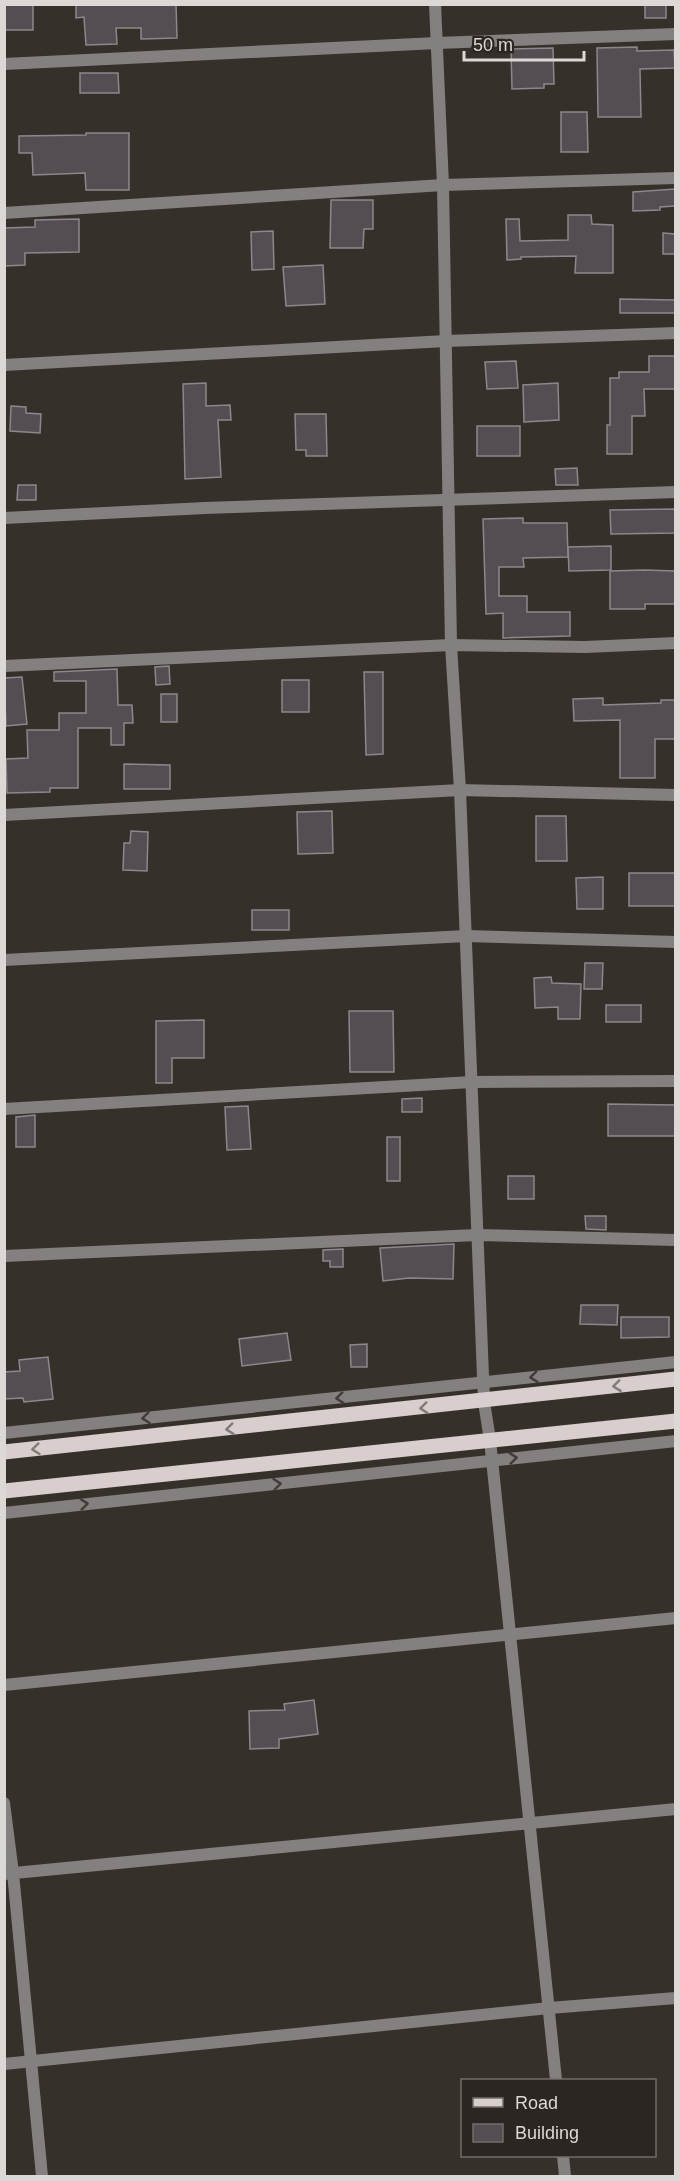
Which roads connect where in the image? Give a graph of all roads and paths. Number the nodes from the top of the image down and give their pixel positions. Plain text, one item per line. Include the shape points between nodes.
1 (435, 4) edge
2 (675, 34) edge
3 (437, 43) junction
4 (4, 64) edge
5 (675, 178) edge
6 (442, 185) junction
7 (4, 213) edge
8 (675, 333) edge
9 (446, 341) junction
10 (4, 365) edge
11 (675, 492) edge
12 (448, 499) junction
13 (4, 518) edge
14 (675, 643) edge
15 (451, 645) junction
16 (4, 666) edge
17 (460, 790) junction
18 (675, 795) edge
19 (4, 815) edge
20 (466, 936) junction
21 (675, 942) edge
22 (4, 960) edge
23 (472, 1082) junction
24 (675, 1082) edge
25 (4, 1109) edge
26 (477, 1234) junction
27 (675, 1240) edge
28 (4, 1256) edge
29 (675, 1362) edge
30 (675, 1379) edge
31 (483, 1382) junction
32 (483, 1402) junction
33 (675, 1421) edge
34 (4, 1433) edge
35 (489, 1440) junction
36 (675, 1441) edge
37 (4, 1452) edge
38 (491, 1461) junction
39 (4, 1491) edge
40 (4, 1513) edge
41 (675, 1618) edge
42 (508, 1635) junction
43 (4, 1685) edge
44 (4, 1803) edge
45 (675, 1809) edge
46 (529, 1823) junction
47 (9, 1873) edge
48 (675, 1998) edge
49 (549, 2008) junction
50 (31, 2061) junction
51 (4, 2064) edge
52 (556, 2079) edge
53 (563, 2157) edge
54 (42, 2176) edge
55 (565, 2176) edge

1 - 3 street
2 - 3 street
3 - 4 street
3 - 6 street
5 - 6 street
6 - 7 street
6 - 9 street
8 - 9 street
9 - 10 street
9 - 12 street
11 - 12 street
12 - 13 street
12 - 15 street
14 - 15 street via 585,647
15 - 16 street
15 - 17 street
17 - 18 street
17 - 19 street
17 - 20 street
20 - 21 street
20 - 22 street
20 - 23 street
23 - 24 street
23 - 25 street
23 - 26 street
26 - 27 street
26 - 28 street
26 - 31 street
29 -> 31 street
30 -> 32 main road
31 - 32 street
31 -> 34 street
32 - 35 street
32 -> 37 main road
33 - 35 main road
35 - 38 street
35 - 39 main road
38 -> 36 street
40 -> 38 street
38 - 42 street
41 - 42 street
42 - 43 street
42 - 46 street
44 - 47 street
45 - 46 street
46 - 47 street
46 - 49 street
47 - 50 street
48 - 49 street
49 - 50 street
49 - 52 street
50 - 51 street
50 - 54 street
53 - 55 street

